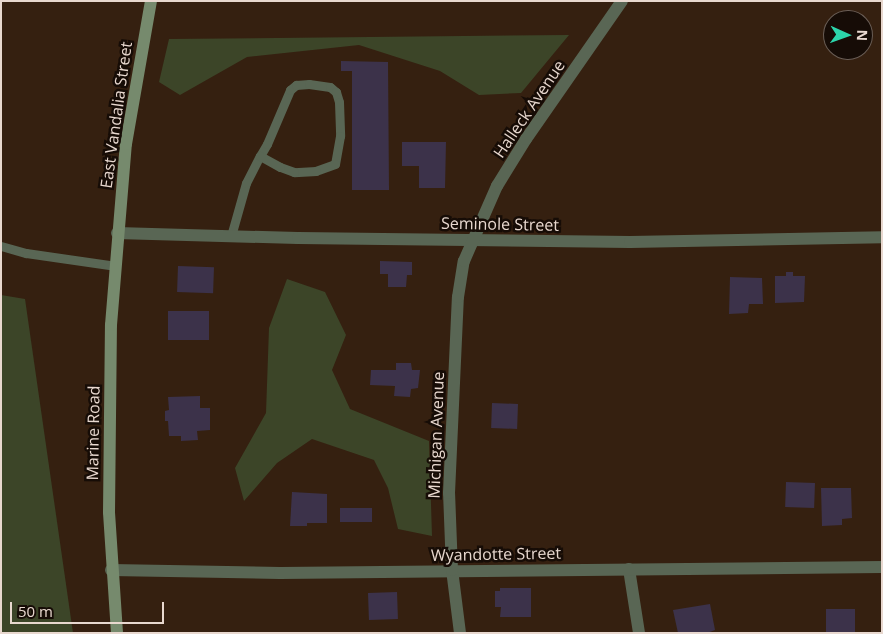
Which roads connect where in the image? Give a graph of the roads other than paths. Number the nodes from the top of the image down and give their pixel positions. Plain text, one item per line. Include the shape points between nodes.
1 (151, 1) edge
2 (622, 1) edge
3 (260, 156) junction
4 (117, 233) junction
5 (232, 236) junction
6 (882, 237) edge
7 (472, 240) junction
8 (1, 246) edge
9 (116, 266) junction
10 (882, 567) edge
11 (629, 569) junction
12 (111, 570) junction
13 (452, 570) junction
14 (117, 633) edge
15 (460, 633) edge
16 (639, 633) edge

1 - 4 main road, East Vandalia Street via 126,144
2 - 7 street, Halleck Avenue via 526,139 497,186
3 - 3 lane via 282,103 296,84 330,87 336,92 340,136 335,164 316,171 294,172
3 - 5 lane via 246,182
4 - 5 street, Seminole Street
4 - 9 main road, Marine Road
5 - 7 street, Seminole Street
6 - 7 street, Seminole Street via 630,242
7 - 13 street, Michigan Avenue via 464,261 458,297 449,493
8 - 9 lane via 26,253
9 - 12 main road, Marine Road via 111,325
10 - 11 street, Wyandotte Street
11 - 13 street, Wyandotte Street
11 - 16 street
12 - 13 street, Wyandotte Street via 280,573
12 - 14 main road, Marine Road
13 - 15 street, Michigan Avenue

